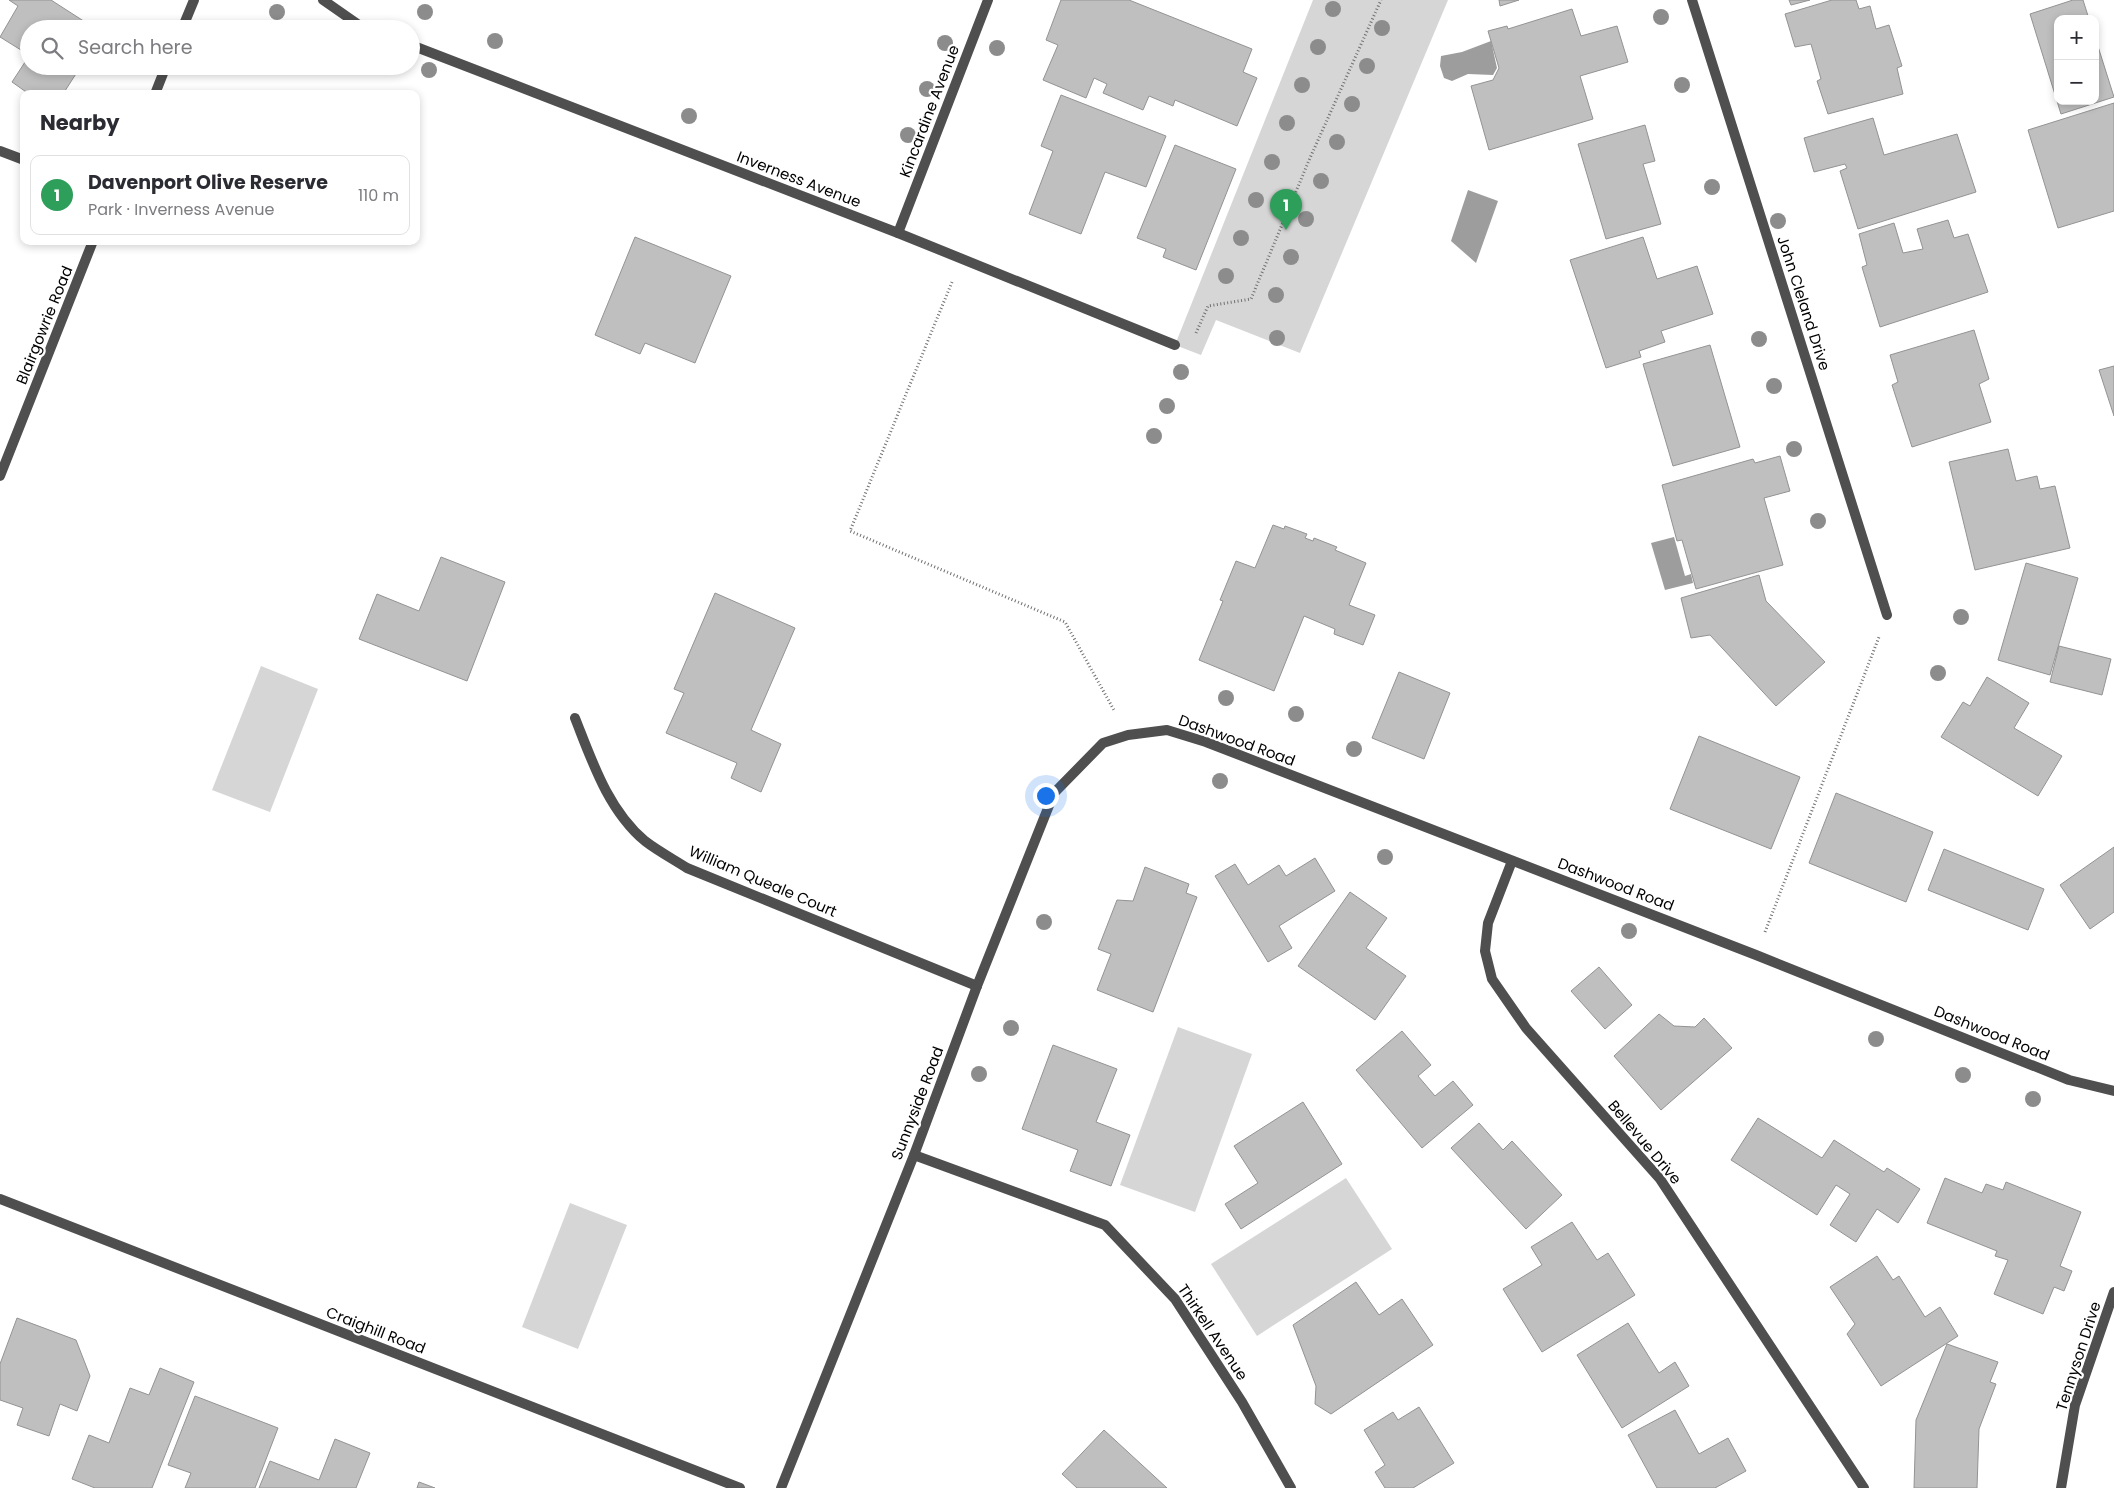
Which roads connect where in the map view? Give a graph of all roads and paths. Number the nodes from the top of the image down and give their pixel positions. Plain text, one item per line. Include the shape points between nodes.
1 (194, 0) edge
2 (323, 0) edge
3 (988, 0) edge
4 (1381, 0) edge
5 (1692, 0) edge
6 (186, 20) edge
7 (352, 20) edge
8 (420, 48) edge
9 (162, 75) edge
10 (157, 90) edge
11 (0, 151) edge
12 (20, 158) edge
13 (898, 233) junction
14 (91, 245) edge
15 (961, 260) junction
16 (1175, 345) joint
17 (0, 476) edge
18 (1887, 615) joint
19 (575, 718) dead end
20 (1128, 735) junction
21 (1103, 743) joint
22 (1512, 861) junction
23 (1756, 955) junction
24 (977, 986) junction
25 (2114, 1091) edge
26 (914, 1155) junction
27 (0, 1200) edge
28 (2114, 1292) edge
29 (740, 1488) edge
30 (780, 1488) edge
31 (1291, 1488) edge
32 (1864, 1488) edge
33 (2061, 1488) edge

1 - 6 street
2 - 7 street
3 - 13 street, Kincardine Avenue
4 - 16 path via 1251,299 1208,306 1191,344
5 - 18 street, John Cleland Drive
8 - 13 street, Inverness Avenue
9 - 10 street
11 - 12 street
13 - 15 street, Inverness Avenue
14 - 17 street, Blairgowrie Road
15 - 16 street, Inverness Avenue
15 - 20 path via 850,530 1065,622
18 - 23 path
19 - 24 street, William Queale Court via 602,786 629,823 645,840 687,868
20 - 21 street, Dashwood Road
20 - 22 street, Dashwood Road via 1167,730 1206,742
21 - 24 street, Sunnyside Road via 1054,793
22 - 23 street, Dashwood Road
22 - 32 street, Bellevue Drive via 1488,924 1485,951 1492,979 1526,1028 1660,1179
23 - 25 street, Dashwood Road via 2069,1080
24 - 26 street, Sunnyside Road
26 - 30 street, Sunnyside Road
26 - 31 street, Thirkell Avenue via 1105,1225 1175,1299 1242,1402
27 - 29 street, Craighill Road
28 - 33 street, Tennyson Drive via 2075,1405

